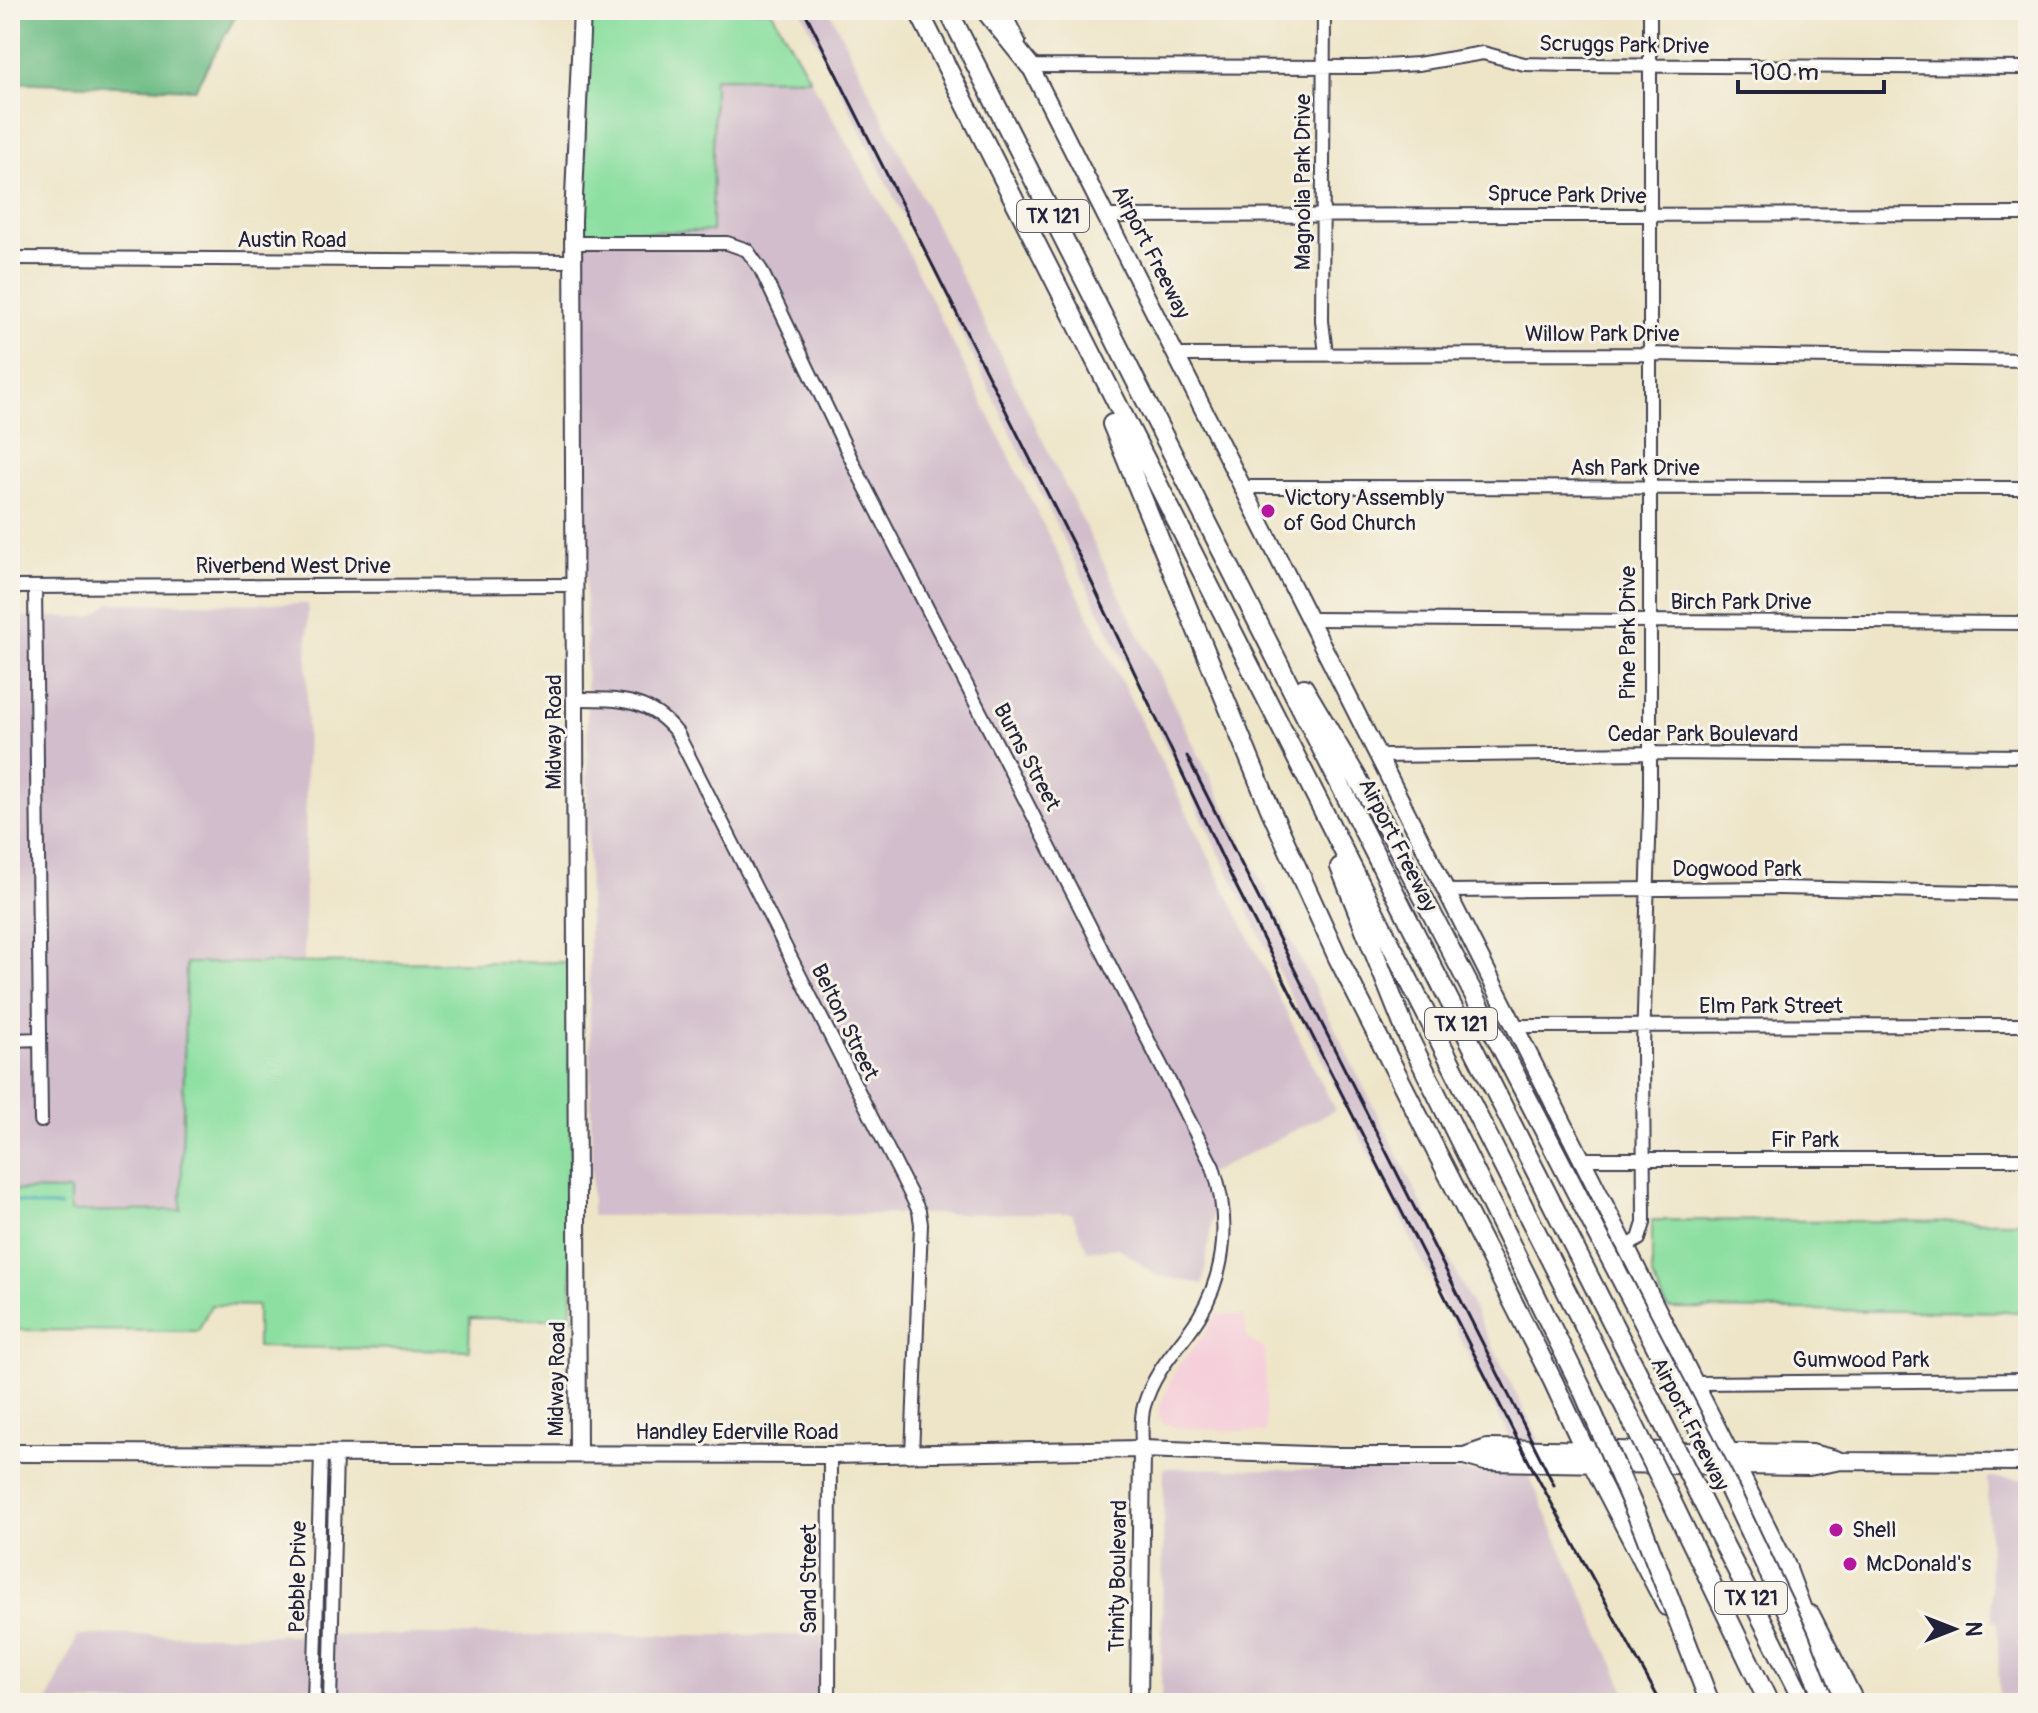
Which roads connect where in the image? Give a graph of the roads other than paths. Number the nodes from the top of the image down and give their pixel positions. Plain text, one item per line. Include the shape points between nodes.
1 (582, 10) edge
2 (918, 10) edge
3 (948, 10) edge
4 (985, 10) edge
5 (1003, 10) edge
6 (1324, 10) edge
7 (1650, 10) edge
8 (1030, 66) junction
9 (1324, 66) junction
10 (1650, 66) junction
11 (2028, 68) edge
12 (1323, 213) junction
13 (2028, 214) edge
14 (1106, 216) junction
15 (1650, 216) junction
16 (574, 243) junction
17 (10, 258) edge
18 (573, 261) junction
19 (1067, 310) junction
20 (1326, 354) junction
21 (1649, 354) junction
22 (1176, 355) junction
23 (2028, 360) edge
24 (1242, 487) junction
25 (1648, 488) junction
26 (2028, 488) edge
27 (576, 585) junction
28 (10, 587) edge
29 (35, 587) junction
30 (1309, 619) junction
31 (1648, 622) junction
32 (2028, 623) edge
33 (1266, 637) junction
34 (576, 699) junction
35 (1648, 753) junction
36 (1378, 756) junction
37 (2028, 756) edge
38 (1296, 757) junction
39 (1647, 889) junction
40 (1446, 891) junction
41 (2028, 893) edge
42 (2028, 1025) edge
43 (1514, 1026) junction
44 (1644, 1026) junction
45 (40, 1039) junction
46 (10, 1040) edge
47 (41, 1121) dead end
48 (1581, 1159) junction
49 (1644, 1159) junction
50 (2028, 1159) edge
51 (1626, 1247) junction
52 (2028, 1380) edge
53 (1694, 1383) junction
54 (1142, 1449) junction
55 (10, 1453) edge
56 (329, 1453) junction
57 (578, 1453) junction
58 (830, 1455) junction
59 (912, 1455) junction
60 (1587, 1456) junction
61 (1732, 1459) junction
62 (2028, 1462) edge
63 (319, 1515) junction
64 (335, 1515) junction
65 (1783, 1559) junction
66 (318, 1569) junction
67 (334, 1569) junction
68 (314, 1703) edge
69 (330, 1703) edge
70 (829, 1703) edge
71 (1139, 1703) edge
72 (1713, 1703) edge
73 (1769, 1703) edge
74 (1804, 1703) edge
75 (1825, 1703) edge
76 (1837, 1703) edge
77 (1856, 1703) edge

1 - 16 main road, Midway Road
2 - 19 highway, TX 121
3 - 33 highway, Airport Freeway / TX 121
4 - 8 highway
5 - 8 street
6 - 9 street, Magnolia Park Drive
7 - 10 street, Pine Park Drive
8 - 9 street, Scruggs Park Drive
8 - 14 main road, Airport Freeway
9 - 10 street, Scruggs Park Drive via 1418,64 1483,53 1524,64
9 - 12 street, Magnolia Park Drive
10 - 11 street, Scruggs Park Drive
10 - 15 street, Pine Park Drive
12 - 14 street, Spruce Park Drive
12 - 15 street, Spruce Park Drive
12 - 20 street, Magnolia Park Drive
13 - 15 street, Spruce Park Drive
14 - 22 main road, Airport Freeway
15 - 21 street, Pine Park Drive
16 - 18 main road, Midway Road
16 - 54 street, Burns Street via 727,243 747,250 761,270 855,467 1213,1167 1224,1223 1218,1272 1198,1318 1162,1363 1152,1385 1143,1409
17 - 18 street, Austin Road
18 - 27 main road, Midway Road
19 - 38 highway, TX 121
19 - 60 highway via 1076,347 1129,460 1271,811 1338,958
20 - 21 street, Willow Park Drive
20 - 22 street, Willow Park Drive
21 - 23 street, Willow Park Drive
21 - 25 street, Pine Park Drive
22 - 24 main road, Airport Freeway
24 - 25 street, Ash Park Drive
24 - 30 main road, Airport Freeway
25 - 26 street, Ash Park Drive
25 - 31 street, Pine Park Drive
27 - 29 street, Riverbend West Drive
27 - 34 main road, Midway Road
28 - 29 street, Riverbend West Drive
29 - 45 street
30 - 31 street, Birch Park Drive
30 - 36 main road, Airport Freeway
31 - 32 street, Birch Park Drive
31 - 35 street, Pine Park Drive
33 - 74 highway, Airport Freeway / TX 121, bridge
33 - 75 highway, bridge via 1346,757 1471,989 1724,1478
34 - 57 main road, Midway Road
34 - 59 street, Belton Street via 619,699 647,706 677,733 919,1211
35 - 36 street, Cedar Park Boulevard
35 - 37 street, Cedar Park Boulevard
35 - 39 street, Pine Park Drive
36 - 40 main road, Airport Freeway
38 - 72 highway, bridge via 1406,1032 1583,1391
38 - 73 highway, TX 121, bridge
39 - 40 street, Dogwood Park
39 - 41 street, Dogwood Park
39 - 44 street, Pine Park Drive
40 - 43 main road, Airport Freeway
42 - 44 street, Elm Park Street
43 - 44 street, Elm Park Street
43 - 48 main road, Airport Freeway
44 - 49 street, Pine Park Drive
45 - 46 street
45 - 47 street
48 - 49 street, Fir Park
48 - 51 main road, Airport Freeway
49 - 50 street, Fir Park
49 - 51 street, Pine Park Drive via 1644,1230
51 - 53 main road, Airport Freeway
52 - 53 street, Gumwood Park
53 - 61 main road, Airport Freeway
54 - 59 main road, Handley Ederville Road
54 - 60 main road, Handley Ederville Road via 1464,1456 1487,1448
54 - 71 main road, Trinity Boulevard
55 - 56 main road, Handley Ederville Road
56 - 57 main road, Handley Ederville Road
56 - 63 street, Pebble Drive
56 - 64 street, Pebble Drive
57 - 58 main road, Handley Ederville Road
58 - 59 main road, Handley Ederville Road
58 - 70 street, Sand Street
60 - 61 main road, Handley Ederville Road
60 - 72 main road
61 - 62 main road, Handley Ederville Road via 1811,1453 1842,1461
61 - 65 main road, Airport Freeway
63 - 64 street
63 - 66 street, Pebble Drive
64 - 67 street, Pebble Drive
65 - 76 highway
65 - 77 main road, Airport Freeway
66 - 67 street
66 - 68 street, Pebble Drive
67 - 69 street, Pebble Drive

